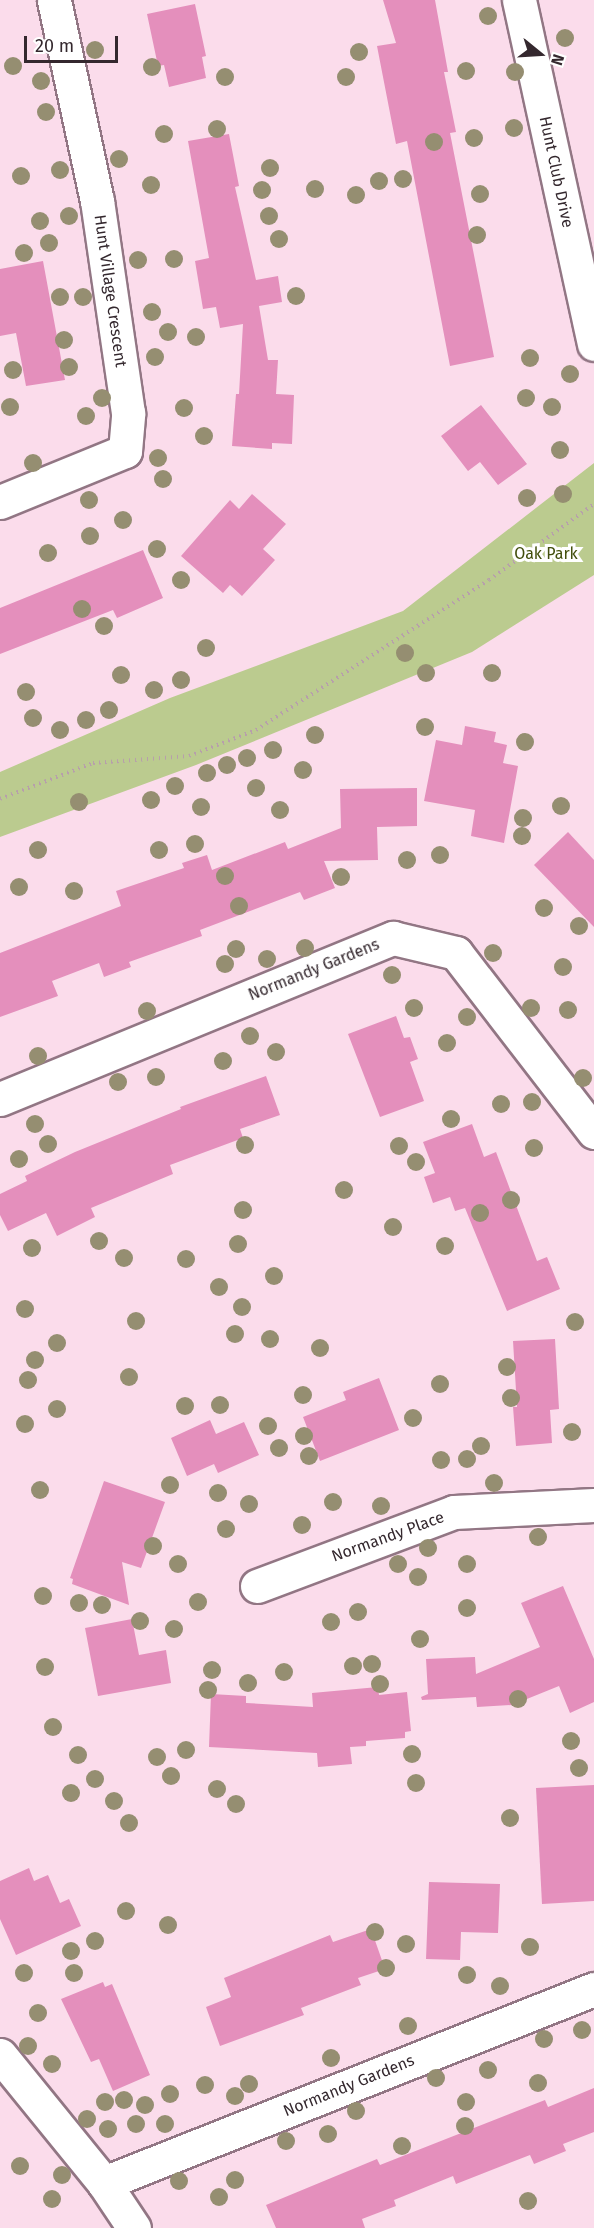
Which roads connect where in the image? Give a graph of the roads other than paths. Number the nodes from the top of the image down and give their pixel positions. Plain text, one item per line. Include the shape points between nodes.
1 (54, 0) edge
2 (519, 0) edge
3 (594, 344) edge
4 (0, 502) edge
5 (0, 1099) edge
6 (594, 1132) edge
7 (594, 1505) edge
8 (257, 1586) dead end
9 (594, 1989) edge
10 (0, 2055) edge
11 (104, 2183) junction
12 (134, 2228) edge

1 - 4 street, Hunt Village Crescent via 98,201 128,413 125,451
2 - 3 street, Hunt Club Drive
5 - 6 street, Normandy Gardens via 393,938 456,953
7 - 8 street, Normandy Place via 454,1512
9 - 11 street, Normandy Gardens
10 - 11 street
11 - 12 street

